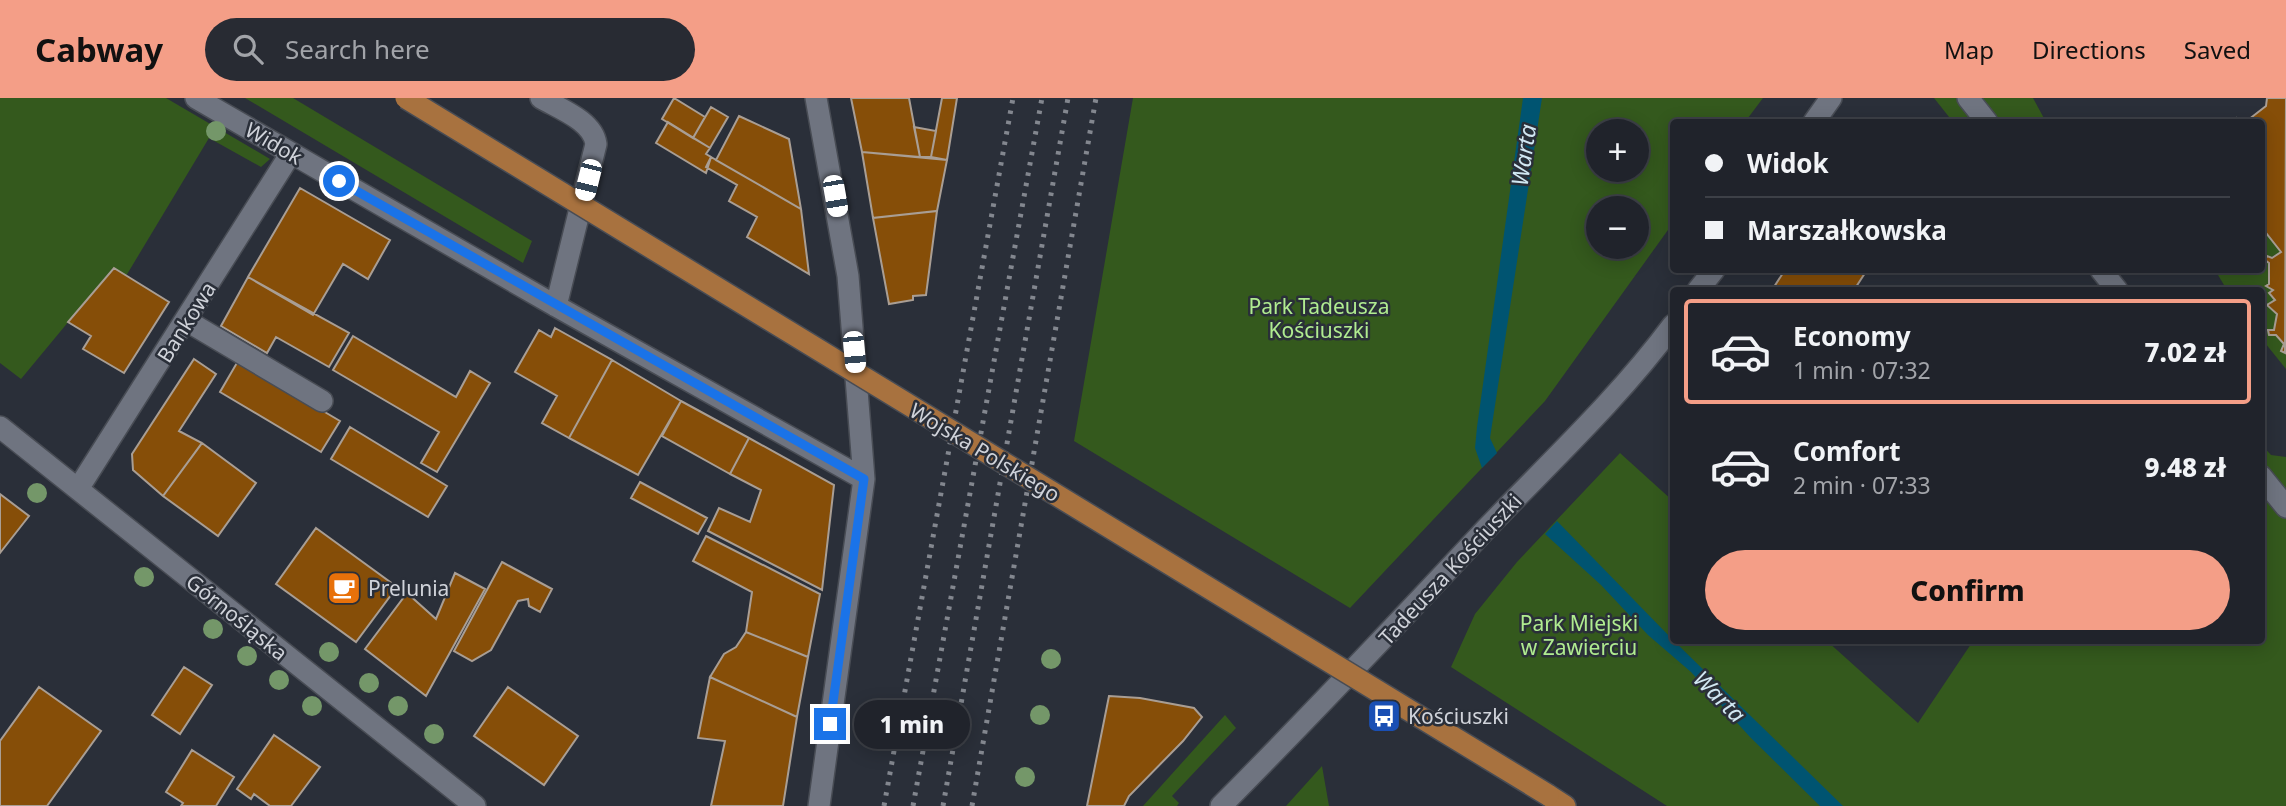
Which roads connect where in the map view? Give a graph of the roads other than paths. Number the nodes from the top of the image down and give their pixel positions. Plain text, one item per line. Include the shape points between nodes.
1 (196, 98) edge
2 (406, 98) edge
3 (541, 98) edge
4 (816, 98) edge
5 (1831, 98) edge
6 (1968, 98) edge
7 (1816, 119) edge
8 (1985, 119) edge
9 (291, 153) junction
10 (1712, 273) edge
11 (2103, 273) edge
12 (1700, 287) edge
13 (2115, 287) edge
14 (556, 306) junction
15 (187, 321) junction
16 (1670, 329) edge
17 (322, 401) dead end
18 (0, 427) edge
19 (864, 479) junction
20 (2265, 481) edge
21 (78, 489) junction
22 (2286, 507) edge
23 (1557, 801) edge
24 (475, 806) edge
25 (819, 806) edge
26 (1221, 806) edge

1 - 9 street, Widok
2 - 23 main road, Wojska Polskiego, bridge
3 - 14 street via 584,124 596,144
4 - 19 street via 848,276
5 - 7 street
6 - 8 street
9 - 14 street, Widok
9 - 15 street, Bankowa
10 - 12 street
11 - 13 street
14 - 19 street, Widok
15 - 17 street
15 - 21 street, Bankowa
16 - 26 street, Tadeusza Kościuszki via 1650,356 1358,667
18 - 21 street, Górnośląska
19 - 25 street
20 - 22 street
21 - 24 street, Górnośląska

